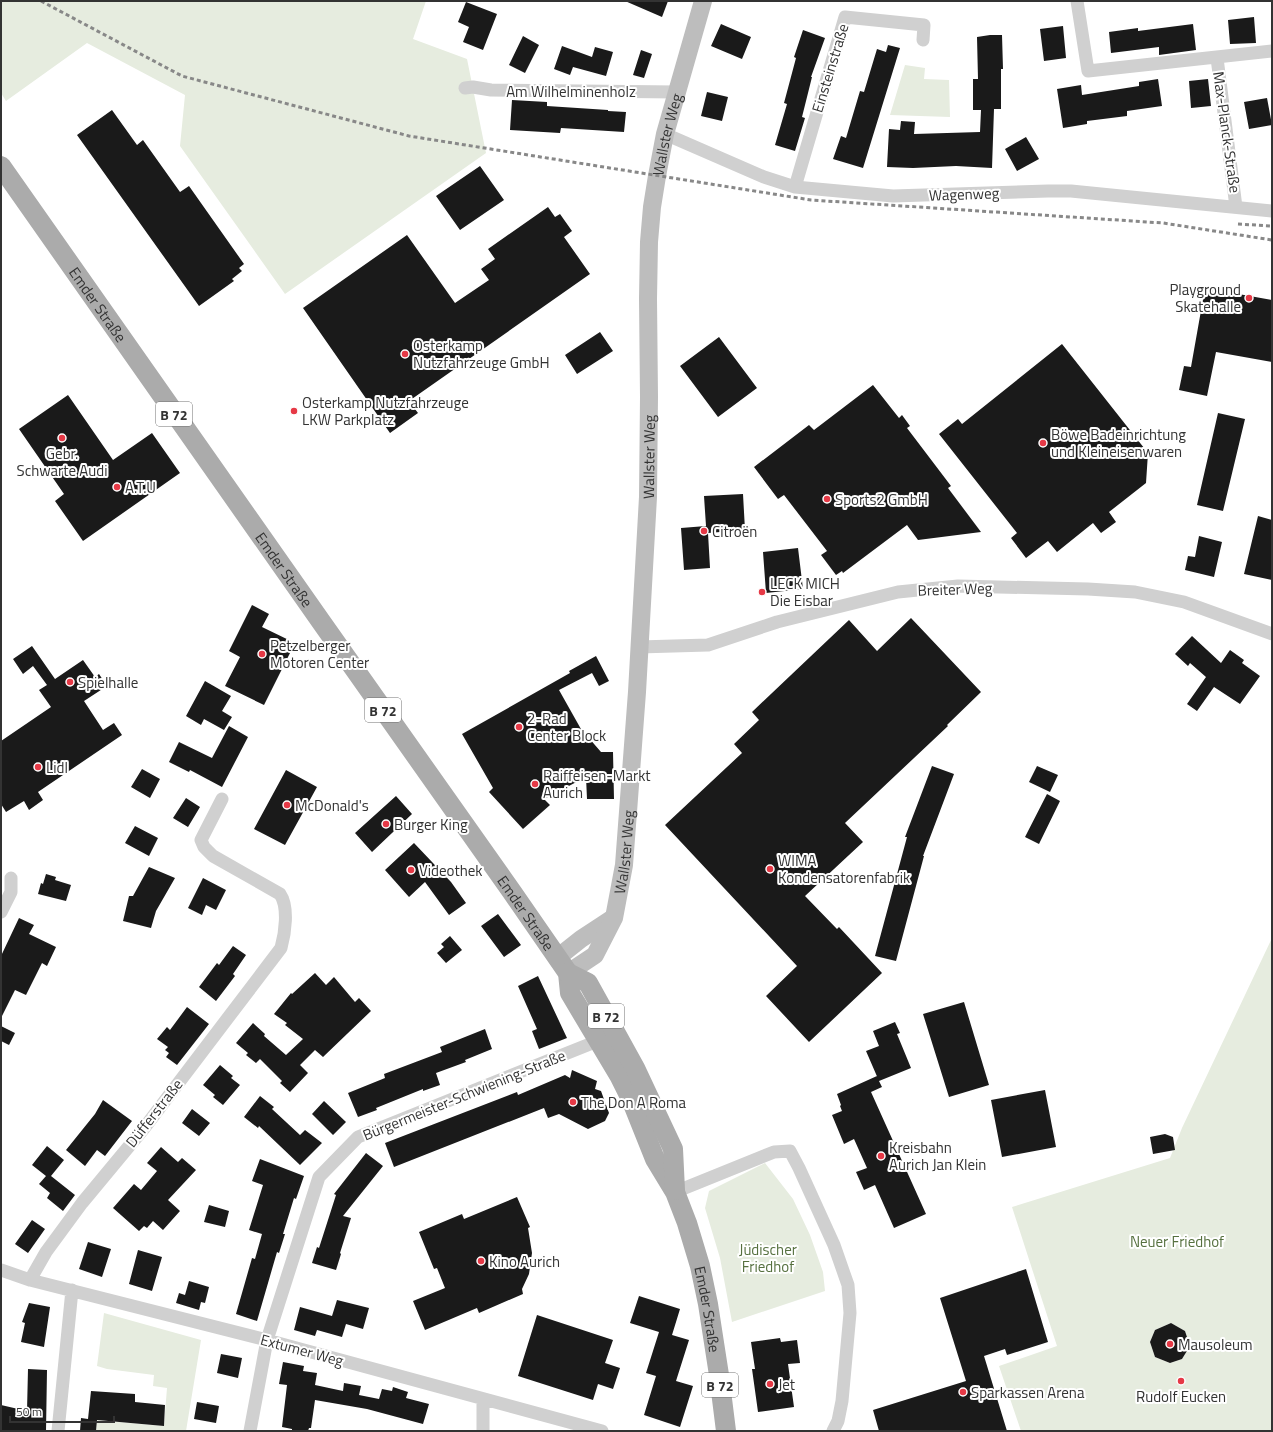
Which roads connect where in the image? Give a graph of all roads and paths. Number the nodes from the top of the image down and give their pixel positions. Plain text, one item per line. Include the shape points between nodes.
1 (703, 1) edge
2 (1077, 1) edge
3 (923, 40) dead end
4 (1272, 51) edge
5 (1217, 58) junction
6 (465, 88) dead end
7 (677, 92) junction
8 (665, 134) junction
9 (1, 166) edge
10 (794, 187) junction
11 (1236, 207) junction
12 (1272, 210) edge
13 (1272, 634) edge
14 (639, 647) junction
15 (222, 799) dead end
16 (11, 878) dead end
17 (1, 912) edge
18 (563, 966) junction
19 (598, 1040) junction
20 (675, 1192) junction
21 (1, 1270) edge
22 (30, 1280) junction
23 (72, 1290) junction
24 (267, 1340) junction
25 (483, 1399) junction
26 (58, 1431) edge
27 (250, 1431) edge
28 (483, 1431) edge
29 (602, 1431) edge
30 (726, 1431) edge
31 (834, 1431) edge

1 - 7 street, Wallster Weg
2 - 5 street, Max-Planck-Straße via 1088,71
3 - 10 street, Einsteinstraße via 924,25 845,17
4 - 5 street, Max-Planck-Straße
5 - 11 street, Max-Planck-Straße
6 - 7 street, Am Wilhelminenholz
7 - 8 street, Wallster Weg
8 - 10 street, Wagenweg via 764,177
8 - 14 street, Wallster Weg via 649,242 648,497
9 - 18 main road, Emder Straße / B 72
10 - 11 street, Wagenweg via 893,196 1071,191
11 - 12 street, Wagenweg
13 - 14 street, Breiter Weg via 1184,602 1135,592 958,586 898,592 777,622 708,645
14 - 18 street, Wallster Weg via 628,823 624,865 614,918 581,939
15 - 22 street, Düfferstraße via 201,840 213,856 280,894 285,906 285,929 281,948 144,1127 82,1203 46,1252
16 - 17 street via 11,892
18 - 19 main road, Emder Straße / B 72 via 570,993
18 - 20 main road, Emder Straße / B 72 via 588,983 635,1068 673,1149
19 - 20 main road, Emder Straße / B 72 via 623,1082 655,1159
19 - 24 street, Bürgermeister-Schwiening-Straße via 358,1137 319,1177
20 - 30 main road, Emder Straße / B 72 via 700,1266
20 - 31 street via 774,1152 790,1151 834,1244 848,1285 850,1313 842,1401
21 - 22 street, Extumer Weg
22 - 23 street, Extumer Weg
23 - 24 street, Extumer Weg
23 - 26 street
24 - 25 street, Extumer Weg
24 - 27 street, Bürgermeister-Schwiening-Straße
25 - 28 street
25 - 29 street, Extumer Weg

